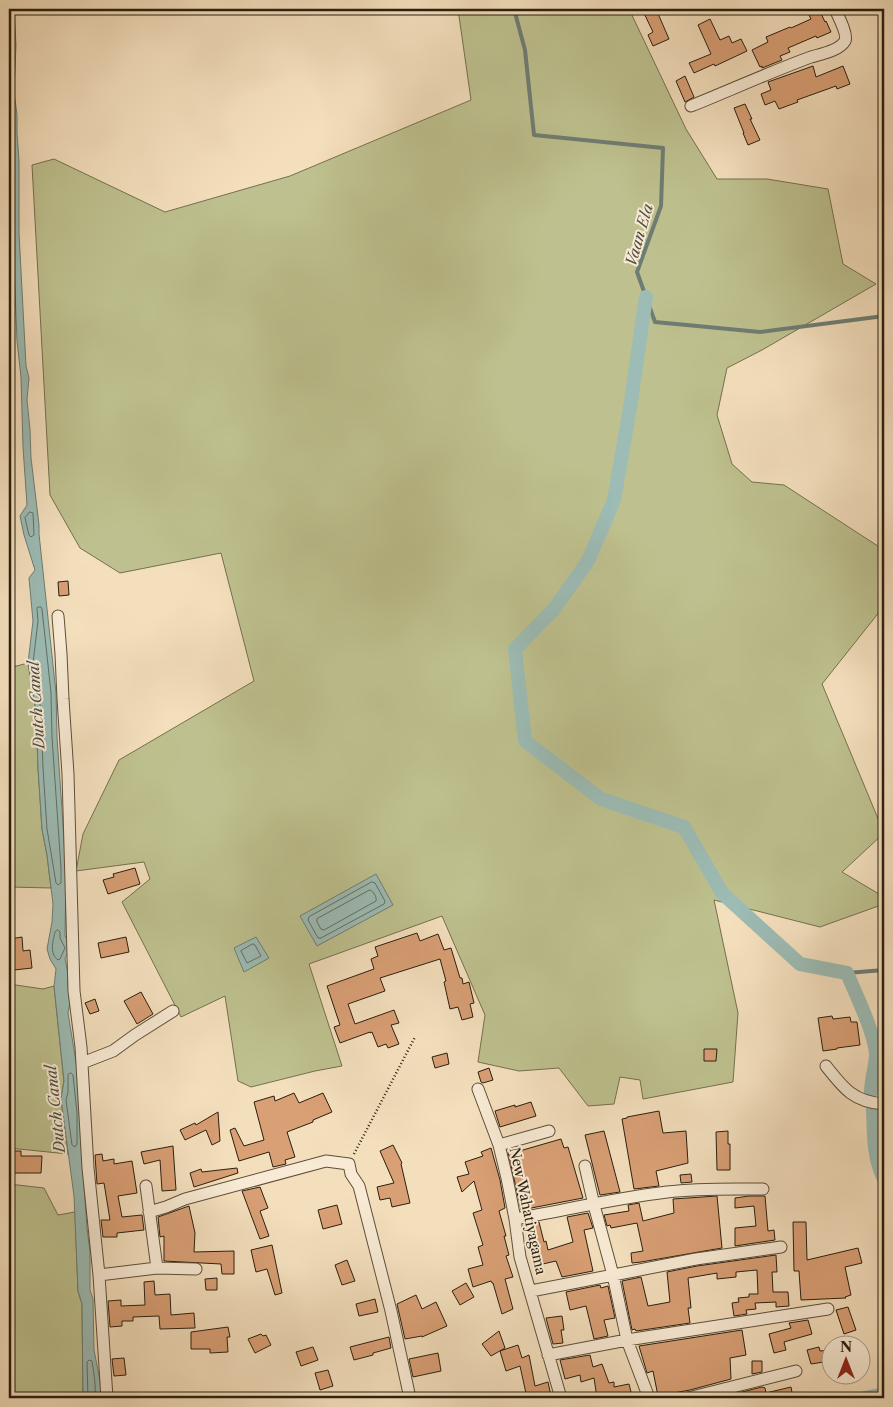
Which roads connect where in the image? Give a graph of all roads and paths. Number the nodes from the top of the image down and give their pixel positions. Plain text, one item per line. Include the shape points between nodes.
1 (835, 9) edge
2 (691, 106) dead end
3 (58, 616) dead end
4 (173, 1011) dead end
5 (415, 1037) dead end
6 (82, 1063) junction
7 (826, 1066) dead end
8 (478, 1089) dead end
9 (884, 1104) edge
10 (548, 1131) dead end
11 (499, 1145) junction
12 (349, 1164) junction
13 (585, 1166) dead end
14 (146, 1186) dead end
15 (763, 1189) dead end
16 (594, 1204) junction
17 (149, 1212) junction
18 (515, 1219) junction
19 (781, 1247) dead end
20 (157, 1268) junction
21 (196, 1269) dead end
22 (99, 1275) junction
23 (612, 1275) junction
24 (531, 1291) junction
25 (828, 1309) dead end
26 (627, 1340) junction
27 (548, 1355) junction
28 (796, 1371) dead end
29 (107, 1398) edge
30 (410, 1398) edge
31 (561, 1398) edge
32 (648, 1398) edge
33 (688, 1398) edge

1 - 2 street via 846,38 838,48 795,62
3 - 6 street via 68,774 74,991
4 - 6 street via 113,1051
5 - 12 path
6 - 22 street
7 - 9 street via 854,1096 870,1103
8 - 11 street, New Wahatiyagama
10 - 11 street
11 - 18 street, New Wahatiyagama
12 - 17 street via 326,1161 185,1199
12 - 30 street via 359,1186
13 - 16 street
14 - 17 street
15 - 16 street via 715,1188 668,1192
16 - 18 street
16 - 23 street
17 - 20 street
18 - 24 street, New Wahatiyagama via 520,1257
19 - 23 street
20 - 21 street
20 - 22 street
22 - 29 street
23 - 24 street
23 - 26 street
24 - 27 street, New Wahatiyagama
25 - 26 street
26 - 27 street
26 - 32 street
27 - 31 street, New Wahatiyagama
28 - 33 street

